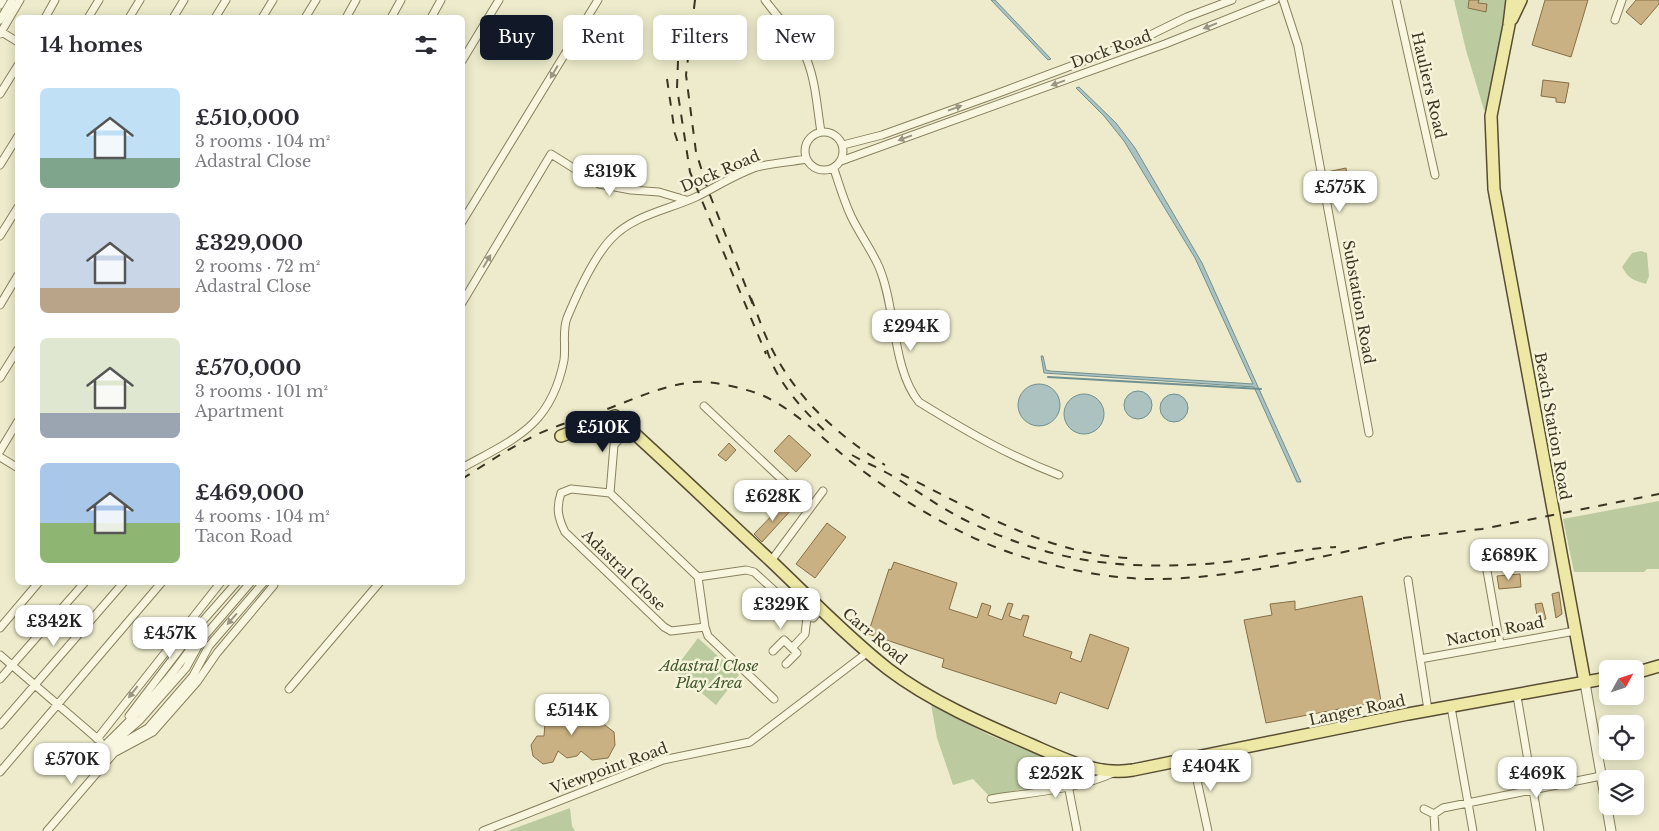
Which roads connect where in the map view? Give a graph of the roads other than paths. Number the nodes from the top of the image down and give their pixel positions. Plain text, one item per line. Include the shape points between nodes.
1 (3, 0) edge
2 (12, 0) edge
3 (20, 0) edge
4 (55, 0) edge
5 (98, 0) edge
6 (140, 0) edge
7 (184, 0) edge
8 (226, 0) edge
9 (273, 0) edge
10 (316, 0) edge
11 (356, 0) edge
12 (401, 0) edge
13 (441, 0) edge
14 (499, 0) edge
15 (598, 0) edge
16 (765, 0) edge
17 (1232, 0) edge
18 (1275, 0) edge
19 (1283, 0) edge
20 (1396, 0) edge
21 (1512, 0) edge
22 (1521, 0) edge
23 (1622, 0) edge
24 (0, 6) edge
25 (47, 15) edge
26 (90, 15) edge
27 (131, 15) edge
28 (175, 15) edge
29 (217, 15) edge
30 (264, 15) edge
31 (307, 15) edge
32 (348, 15) edge
33 (393, 15) edge
34 (432, 15) edge
35 (0, 20) edge
36 (1615, 20) dead end
37 (1509, 25) junction
38 (0, 32) edge
39 (15, 40) edge
40 (465, 56) edge
41 (15, 69) edge
42 (0, 94) edge
43 (821, 132) junction
44 (15, 141) edge
45 (842, 145) junction
46 (806, 159) junction
47 (841, 161) junction
48 (0, 165) edge
49 (834, 169) junction
50 (1435, 175) dead end
51 (687, 200) junction
52 (15, 212) edge
53 (465, 217) edge
54 (0, 236) edge
55 (15, 280) edge
56 (465, 297) edge
57 (0, 305) edge
58 (15, 354) edge
59 (0, 378) edge
60 (704, 406) dead end
61 (15, 427) edge
62 (629, 428) junction
63 (1369, 433) dead end
64 (561, 436) dead end
65 (0, 451) edge
66 (0, 457) edge
67 (15, 466) edge
68 (465, 466) edge
69 (1059, 475) dead end
70 (823, 491) dead end
71 (610, 493) junction
72 (811, 507) junction
73 (771, 561) junction
74 (1486, 565) dead end
75 (698, 578) junction
76 (1408, 580) dead end
77 (36, 585) edge
78 (82, 585) edge
79 (121, 585) edge
80 (159, 585) edge
81 (218, 585) edge
82 (234, 585) edge
83 (242, 585) edge
84 (248, 585) edge
85 (261, 585) edge
86 (274, 585) edge
87 (377, 585) edge
88 (820, 610) junction
89 (807, 618) junction
90 (705, 627) junction
91 (0, 628) edge
92 (1575, 631) junction
93 (1500, 644) junction
94 (792, 648) junction
95 (773, 651) dead end
96 (868, 652) junction
97 (0, 655) edge
98 (1420, 660) junction
99 (786, 664) dead end
100 (12, 666) junction
101 (1659, 666) edge
102 (1644, 670) edge
103 (0, 679) edge
104 (1599, 680) edge
105 (1585, 683) junction
106 (35, 686) junction
107 (289, 689) dead end
108 (1517, 696) junction
109 (774, 699) dead end
110 (57, 705) junction
111 (1451, 706) junction
112 (1428, 710) junction
113 (0, 725) edge
114 (106, 746) junction
115 (1192, 757) junction
116 (1070, 761) junction
117 (1601, 770) edge
118 (0, 772) edge
119 (1113, 772) junction
120 (1599, 777) edge
121 (1068, 785) junction
122 (1532, 789) junction
123 (991, 799) dead end
124 (1468, 802) junction
125 (1424, 809) dead end
126 (1434, 814) junction
127 (1608, 815) edge
128 (47, 831) edge
129 (483, 831) edge
130 (1076, 831) edge
131 (1208, 831) edge
132 (1435, 831) edge
133 (1473, 831) edge
134 (1540, 831) edge
135 (1611, 831) edge

1 - 24 street
2 - 35 street
3 - 38 street
4 - 25 street
5 - 26 street
6 - 27 street
7 - 28 street
8 - 29 street
9 - 30 street
10 - 31 street
11 - 32 street
12 - 33 street
13 - 34 street
14 - 40 street
15 -> 53 street
16 - 43 street via 795,39 806,60
45 -> 17 street, Dock Road via 882,136 996,94 1138,41
18 -> 47 street, Dock Road via 1166,44
19 - 63 street, Substation Road via 1298,46
20 - 50 street, Hauliers Road
21 - 37 main road, Beach Station Road
22 - 37 main road, Beach Station Road
23 - 36 street
37 - 92 main road, Beach Station Road via 1491,116 1494,189
38 - 39 street
41 - 42 street
43 - 45 street via 834,135
43 - 46 street via 810,137 805,146
44 - 48 street
45 - 47 street
46 - 49 street via 818,170
46 - 51 street, Dock Road via 758,167
47 - 49 street
49 - 69 street via 851,215 879,267 911,393 919,402 983,441
56 -> 51 street via 550,154 599,184 659,192
51 - 68 street, Dock Road via 645,216 611,238 566,321 564,360 551,398 539,418 523,434
52 - 54 street
55 - 57 street
58 - 59 street
60 - 72 street
61 - 65 street
62 - 64 main road, Carr Road via 615,416
62 - 71 street via 614,445
62 - 73 main road, Carr Road
66 - 67 street
70 - 72 street
71 - 75 street
71 - 90 street, Adastral Close via 571,489 561,493 557,515 565,532 664,628 672,631
72 - 73 street
73 - 88 main road, Carr Road
74 - 93 street
75 - 89 street via 746,570 754,572
75 - 90 street
76 - 98 street
77 - 91 street
78 - 100 street
79 - 106 street
80 - 110 street
81 -> 114 street via 196,612
82 - 114 street via 193,632
83 - 114 street via 199,637 180,666
84 - 114 street via 202,639 186,668 140,720
85 -> 114 street via 209,646 193,676 148,728
86 - 114 street via 153,732
87 - 107 street
88 - 89 street via 813,618
88 - 96 main road, Carr Road
89 - 94 street via 805,634
90 - 109 street via 708,636
92 - 93 street, Nacton Road
92 - 105 main road, Beach Station Road
93 - 98 street, Nacton Road
94 - 95 street via 784,640
94 - 99 street via 797,653
96 - 116 main road, Carr Road via 889,670 946,704
96 - 129 street, Viewpoint Road via 750,742 658,762
97 - 100 street
98 - 112 street
100 - 103 street
100 - 106 street
101 - 102 main road
104 - 105 main road, Langer Road
105 - 108 main road, Langer Road
105 - 117 street, Beach Station Road
106 - 110 street
106 - 113 street
108 - 111 main road, Langer Road
108 - 122 street
110 - 114 street
110 - 118 street
111 - 112 main road, Langer Road
111 - 124 street
112 - 115 main road, Langer Road via 1281,742
114 - 128 street
115 - 119 main road, Langer Road
115 - 131 street
116 - 119 main road, Carr Road
116 - 121 street
119 - 121 street
120 - 122 street
121 - 123 street
121 - 130 street
122 - 124 street
122 - 134 street
124 - 126 street via 1443,808
124 - 133 street
125 - 126 street
126 - 132 street
127 - 135 street, Beach Station Road

